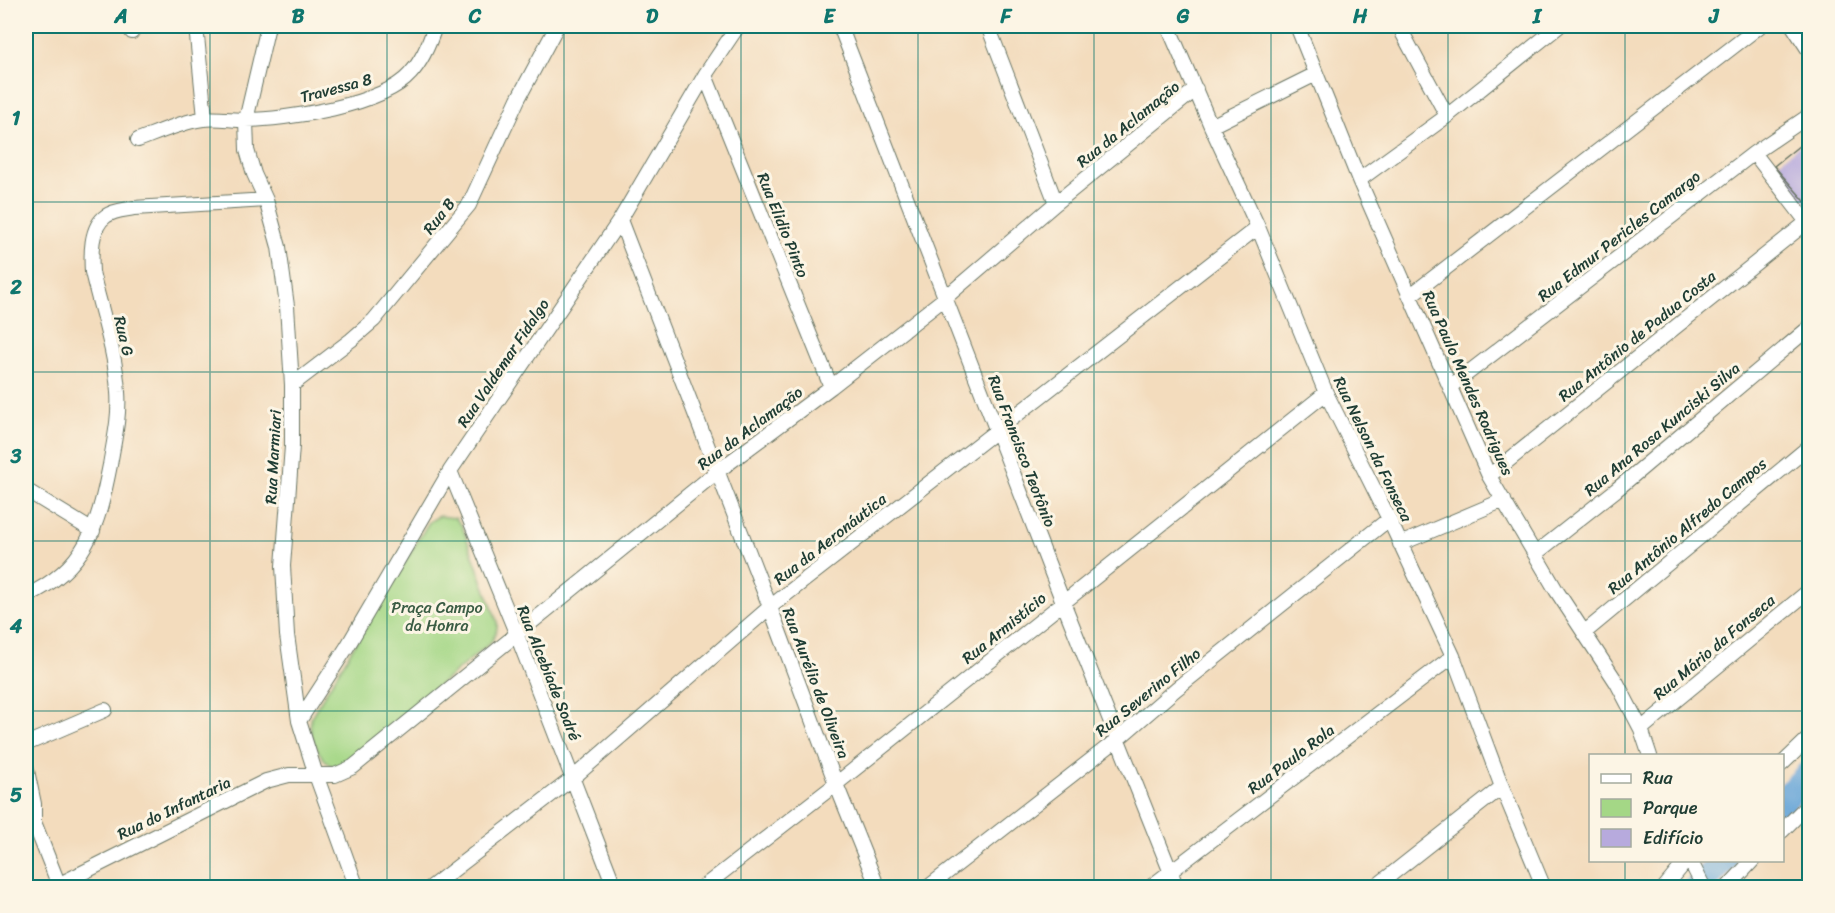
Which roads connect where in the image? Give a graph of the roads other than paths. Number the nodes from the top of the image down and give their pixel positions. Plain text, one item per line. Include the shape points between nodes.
1 (196, 26) edge
2 (268, 26) edge
3 (435, 26) edge
4 (557, 26) edge
5 (738, 26) edge
6 (840, 26) edge
7 (988, 26) edge
8 (1168, 26) edge
9 (1297, 26) edge
10 (1559, 26) edge
11 (1760, 26) edge
12 (1793, 26) edge
13 (1403, 34) dead end
14 (1809, 52) edge
15 (705, 75) junction
16 (1316, 75) junction
17 (1196, 89) junction
18 (1809, 115) edge
19 (1447, 116) junction
20 (205, 118) junction
21 (246, 120) junction
22 (1211, 126) junction
23 (138, 140) dead end
24 (1754, 153) junction
25 (1359, 180) junction
26 (266, 200) junction
27 (1056, 203) junction
28 (620, 220) junction
29 (1808, 224) edge
30 (1258, 227) junction
31 (1411, 295) junction
32 (945, 298) junction
33 (1809, 327) edge
34 (292, 385) junction
35 (1451, 386) junction
36 (831, 387) junction
37 (1326, 393) junction
38 (997, 429) junction
39 (1809, 446) edge
40 (450, 471) junction
41 (718, 471) junction
42 (1489, 476) junction
43 (26, 490) edge
44 (1504, 500) junction
45 (1389, 519) junction
46 (93, 531) junction
47 (1400, 544) junction
48 (1534, 554) junction
49 (1809, 590) edge
50 (26, 596) edge
51 (1063, 602) junction
52 (770, 607) junction
53 (1585, 632) junction
54 (516, 634) junction
55 (1453, 656) junction
56 (105, 710) dead end
57 (299, 721) junction
58 (1641, 729) junction
59 (1809, 737) edge
60 (1118, 739) junction
61 (26, 744) edge
62 (1649, 754) edge
63 (1784, 762) edge
64 (26, 766) edge
65 (316, 775) junction
66 (573, 778) junction
67 (836, 784) junction
68 (1502, 787) junction
69 (1809, 803) edge
70 (30, 823) edge
71 (1784, 829) edge
72 (1689, 862) edge
73 (1752, 862) edge
74 (1170, 871) junction
75 (57, 886) edge
76 (357, 888) edge
77 (430, 888) edge
78 (615, 888) edge
79 (702, 888) edge
80 (878, 888) edge
81 (927, 888) edge
82 (1149, 888) edge
83 (1177, 888) edge
84 (1374, 888) edge
85 (1544, 888) edge
86 (1664, 888) edge
87 (1704, 888) edge
88 (1727, 888) edge

1 - 20 street
2 - 21 street, Rua Marmiari
3 - 21 street, Travessa 8 via 422,58 395,87 375,96 294,116
4 - 34 street, Rua B via 469,205 374,320
5 - 15 street, Rua Valdemar Fidalgo
6 - 32 street, Rua Francisco Teotônio
7 - 27 street
8 - 17 street, Rua Nelson da Fonseca
9 - 16 street, Rua Paulo Mendes Rodrigues
10 - 19 street
11 - 31 street
12 - 14 street
13 - 19 street
15 - 28 street, Rua Valdemar Fidalgo
15 - 36 street, Rua Elidio Pinto
16 - 22 street
16 - 25 street, Rua Paulo Mendes Rodrigues
17 - 22 street, Rua Nelson da Fonseca
17 - 27 street, Rua da Aclamação
18 - 24 street, Rua Edmur Pericles Camargo
19 - 25 street
20 - 21 street, Travessa 8
20 - 23 street, Travessa 8
21 - 26 street, Rua Marmiari via 247,150
22 - 30 street, Rua Nelson da Fonseca
24 - 29 street
24 - 35 street, Rua Edmur Pericles Camargo
25 - 31 street, Rua Paulo Mendes Rodrigues
26 - 34 street, Rua Marmiari via 287,306
26 - 46 street, Rua G via 134,208 105,217 99,225 91,254 93,272 118,393 105,492
27 - 32 street, Rua da Aclamação
28 - 40 street, Rua Valdemar Fidalgo
28 - 41 street, Rua Aurélio de Oliveira
29 - 42 street, Rua Antônio de Padua Costa
30 - 37 street, Rua Nelson da Fonseca
30 - 38 street, Rua da Aeronáutica
31 - 35 street, Rua Paulo Mendes Rodrigues
32 - 36 street, Rua da Aclamação
32 - 38 street, Rua Francisco Teotônio
33 - 48 street, Rua Ana Rosa Kunciski Silva
34 - 57 street, Rua Marmiari via 292,446 283,566 287,635
35 - 42 street, Rua Paulo Mendes Rodrigues
36 - 41 street, Rua da Aclamação
37 - 45 street, Rua Nelson da Fonseca
37 - 51 street, Rua Armistício
38 - 51 street, Rua Francisco Teotônio
38 - 52 street, Rua da Aeronáutica
39 - 53 street, Rua Antônio Alfredo Campos
40 - 54 street, Rua Alcebíade Sodré
40 - 57 street, Rua Valdemar Fidalgo
41 - 52 street, Rua Aurélio de Oliveira
41 - 54 street, Rua da Aclamação
42 - 44 street, Rua Paulo Mendes Rodrigues
43 - 46 street
44 - 47 street
44 - 48 street, Rua Paulo Mendes Rodrigues
45 - 47 street, Rua Nelson da Fonseca
45 - 60 street, Rua Severino Filho
46 - 50 street, Rua G via 63,572
47 - 55 street, Rua Nelson da Fonseca
48 - 53 street, Rua Paulo Mendes Rodrigues
49 - 58 street, Rua Mário da Fonseca
51 - 60 street, Rua Francisco Teotônio
51 - 67 street, Rua Armistício
52 - 66 street, Rua da Aeronáutica
52 - 67 street, Rua Aurélio de Oliveira
53 - 58 street, Rua Paulo Mendes Rodrigues
54 - 65 street, Rua da Aclamação via 353,767 335,775
54 - 66 street, Rua Alcebíade Sodré
55 - 68 street, Rua Nelson da Fonseca
55 - 74 street, Rua Paulo Rola
56 - 61 street
57 - 65 street, Rua Marmiari
58 - 62 street, Rua Paulo Mendes Rodrigues
59 - 63 street
60 - 74 street, Rua Francisco Teotônio
60 - 81 street, Rua Severino Filho
64 - 70 street via 34,804
65 - 75 street, Rua do Infantaria via 289,775 266,781
65 - 76 street, Rua Marmiari
66 - 77 street, Rua da Aeronáutica
66 - 78 street, Rua Alcebíade Sodré
67 - 79 street, Rua Armistício
67 - 80 street, Rua Aurélio de Oliveira
68 - 84 street
68 - 85 street, Rua Nelson da Fonseca
69 - 71 street
70 - 75 street
72 - 86 street
72 - 87 street
73 - 88 street
74 - 82 street, Rua Paulo Rola
74 - 83 street, Rua Francisco Teotônio

